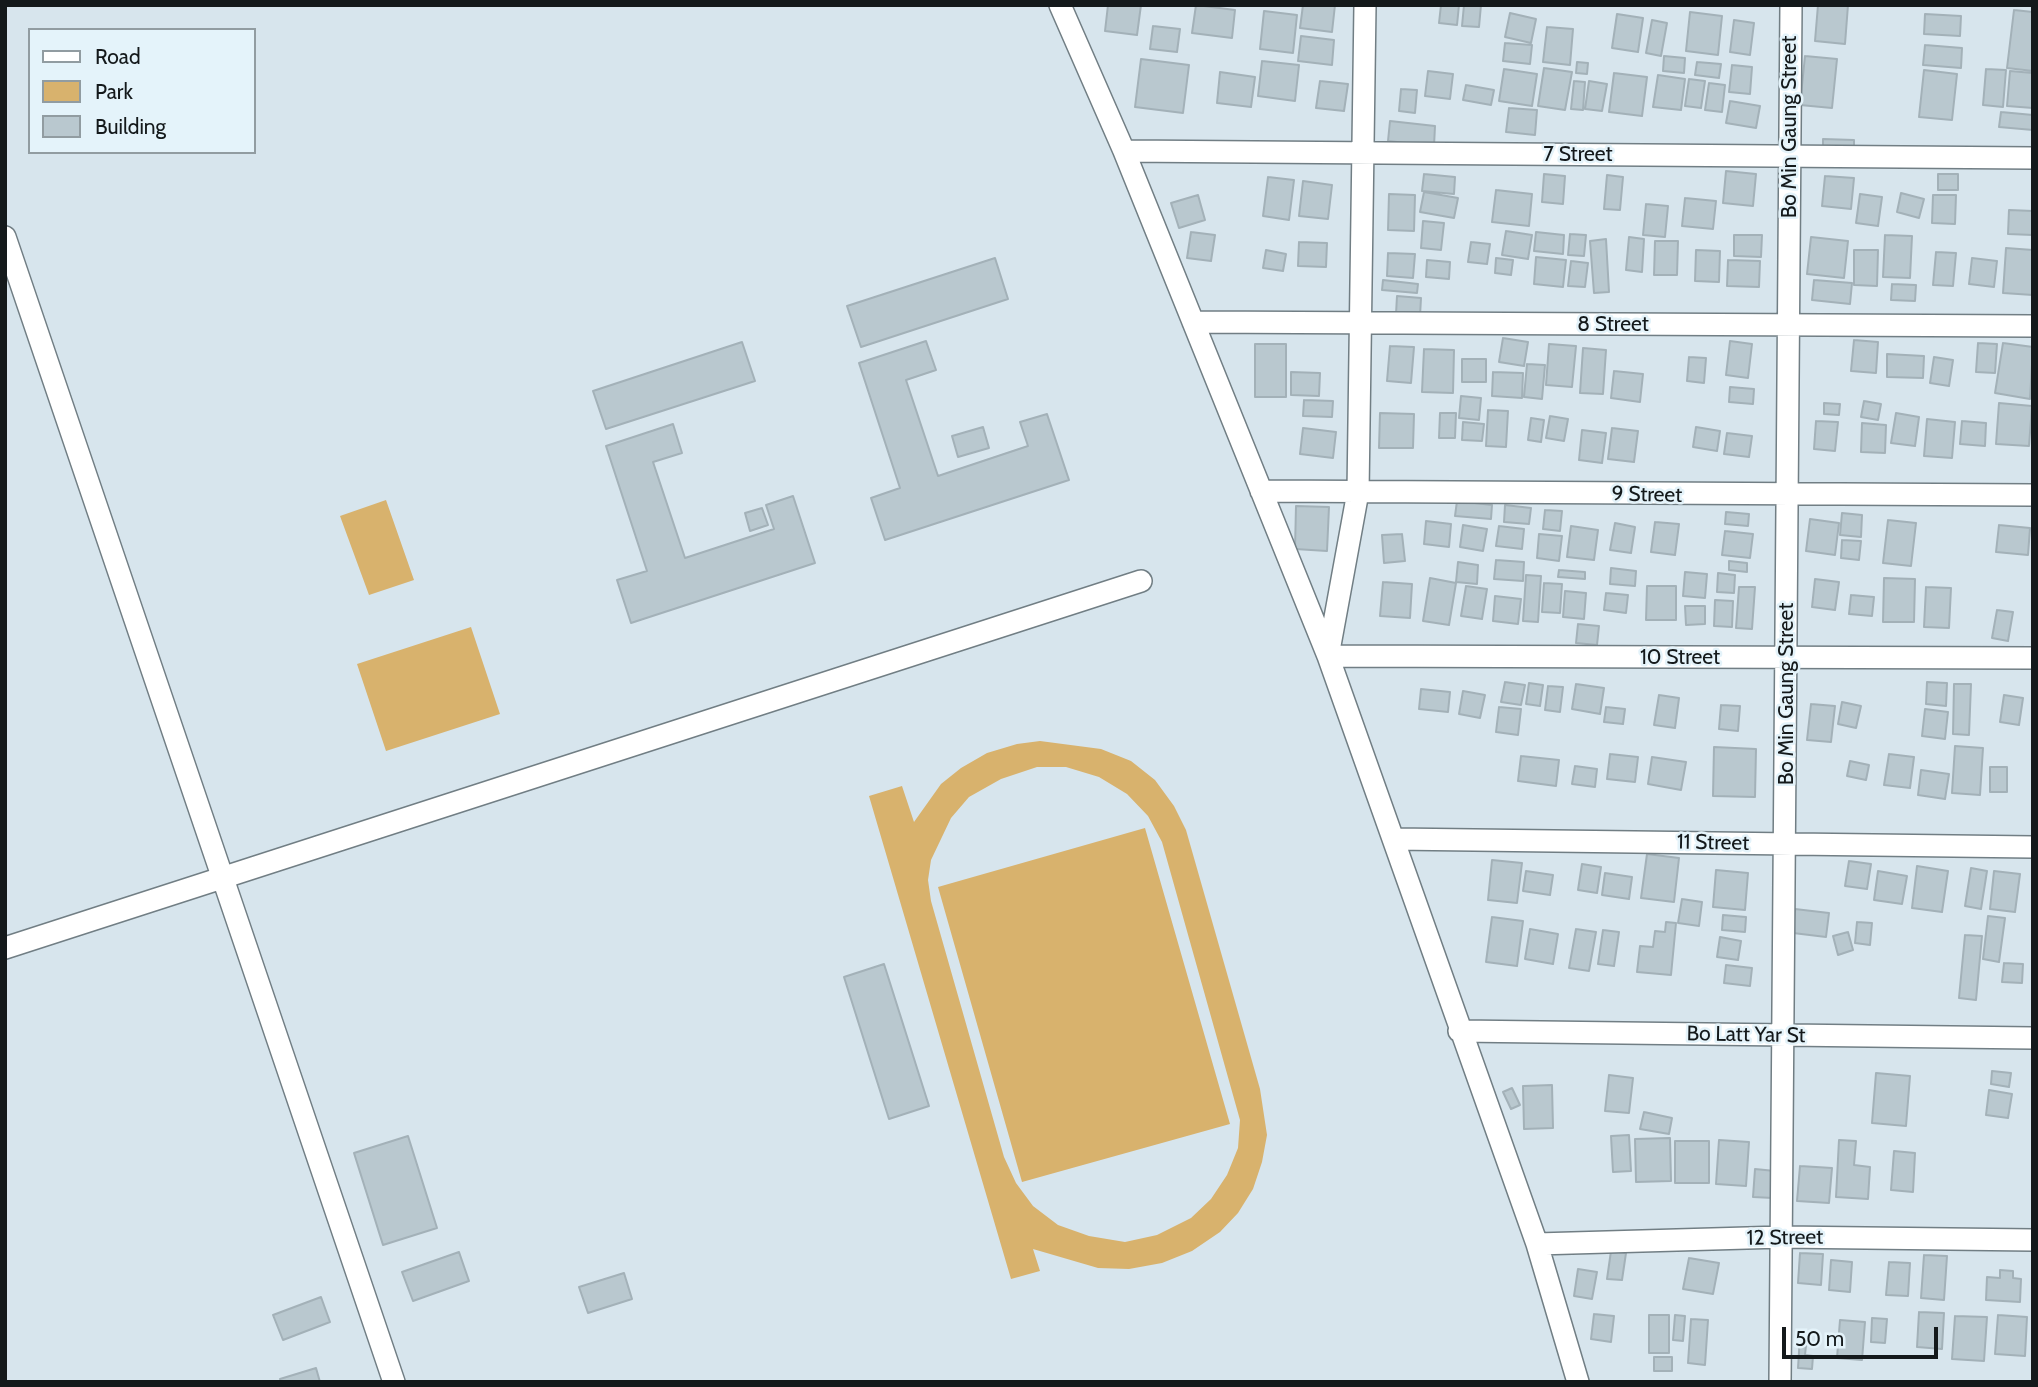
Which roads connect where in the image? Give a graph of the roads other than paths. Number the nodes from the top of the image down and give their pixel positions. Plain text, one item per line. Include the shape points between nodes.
1 (1060, 5) edge
2 (1365, 5) edge
3 (1791, 5) edge
4 (1124, 150) junction
5 (1363, 153) junction
6 (1790, 156) junction
7 (2033, 158) edge
8 (5, 237) edge
9 (1193, 322) junction
10 (1360, 323) junction
11 (1790, 326) junction
12 (2033, 326) edge
13 (1261, 491) junction
14 (1358, 492) junction
15 (2033, 495) edge
16 (1789, 496) junction
17 (1141, 581) dead end
18 (1328, 656) junction
19 (2033, 658) edge
20 (1786, 659) junction
21 (1394, 839) junction
22 (1786, 844) junction
23 (2033, 846) edge
24 (224, 876) junction
25 (5, 948) edge
26 (1459, 1031) junction
27 (1784, 1036) junction
28 (2033, 1038) edge
29 (1782, 1237) junction
30 (2033, 1240) edge
31 (1537, 1244) junction
32 (394, 1382) edge
33 (1578, 1382) edge
34 (1780, 1382) edge

1 - 4 street
2 - 5 street
3 - 6 street, Bo Min Gaung Street
4 - 5 street, 7 Street
4 - 9 street
5 - 6 street, 7 Street
5 - 10 street
6 - 7 street, 7 Street
6 - 11 street, Bo Min Gaung Street
8 - 24 street
9 - 10 street, 8 Street
9 - 13 street
10 - 11 street, 8 Street
10 - 14 street
11 - 12 street, 8 Street
11 - 16 street, Bo Min Gaung Street
13 - 14 street, 9 Street
13 - 18 street
14 - 16 street, 9 Street
14 - 18 street
15 - 16 street, 9 Street
16 - 20 street, Bo Min Gaung Street
17 - 24 street
18 - 20 street, 10 Street
18 - 21 street
19 - 20 street, 10 Street
20 - 22 street, Bo Min Gaung Street
21 - 22 street, 11 Street
21 - 26 street
22 - 23 street, 11 Street
22 - 27 street, Bo Min Gaung Street
24 - 25 street
24 - 32 street
26 - 27 street, Bo Latt Yar St
26 - 31 street
27 - 28 street, Bo Latt Yar St
27 - 29 street, Bo Min Gaung Street
29 - 30 street, 12 Street
29 - 31 street, 12 Street
29 - 34 street, Bo Min Gaung Street
31 - 33 street

